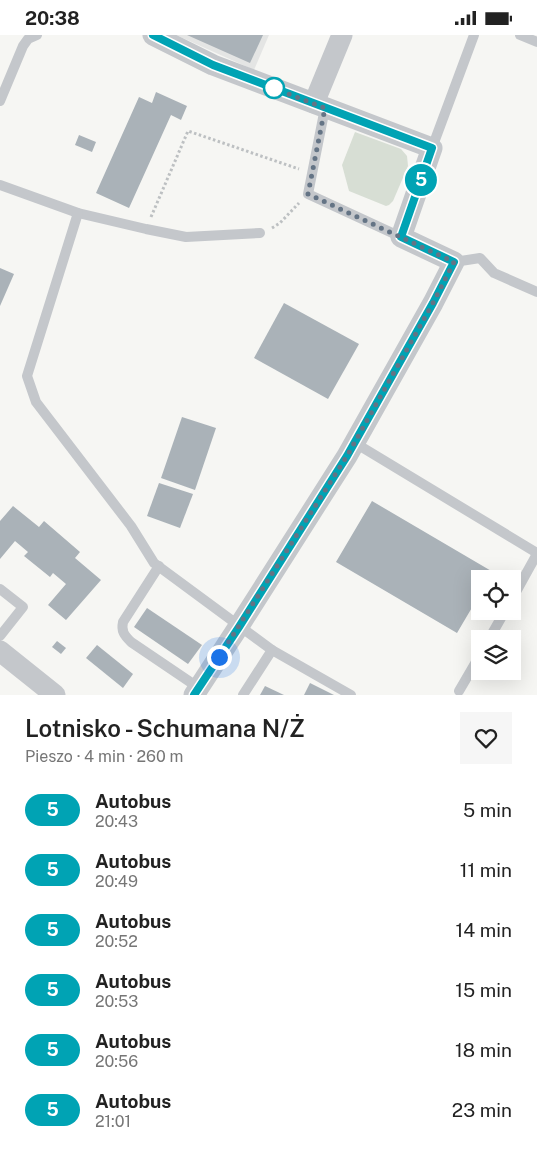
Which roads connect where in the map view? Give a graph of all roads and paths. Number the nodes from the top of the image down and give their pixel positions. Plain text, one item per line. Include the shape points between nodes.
1 (37, 35) edge
2 (153, 35) edge
3 (342, 35) edge
4 (474, 35) edge
5 (520, 35) edge
6 (537, 42) edge
7 (0, 101) edge
8 (320, 105) junction
9 (432, 148) junction
10 (285, 164) dead end
11 (0, 185) edge
12 (308, 194) junction
13 (78, 213) junction
14 (146, 229) junction
15 (260, 233) joint
16 (401, 237) junction
17 (454, 262) junction
18 (537, 292) edge
19 (355, 443) junction
20 (537, 554) edge
21 (159, 567) junction
22 (521, 583) edge
23 (0, 589) edge
24 (239, 627) junction
25 (0, 636) edge
26 (272, 650) junction
27 (0, 651) edge
28 (471, 670) edge
29 (197, 691) edge
30 (459, 691) dead end
31 (55, 695) edge
32 (243, 695) edge
33 (351, 695) edge

1 - 7 lane via 23,46
2 - 8 street via 213,65
3 - 8 street
4 - 9 lane
5 - 6 lane
8 - 9 street
8 - 12 lane
9 - 16 street
10 - 14 path via 188,131
11 - 13 lane
12 - 15 path via 280,223
12 - 16 lane
13 - 14 lane
13 - 21 lane via 27,375 36,402
14 - 15 lane via 186,237
16 - 17 street
17 - 18 lane via 480,258 494,273
17 - 19 street
19 - 20 lane
19 - 24 street
20 - 22 lane
21 - 24 lane
21 - 29 lane via 123,622 122,631 131,642
23 - 25 lane via 23,607
24 - 26 lane
24 - 29 street
26 - 32 lane
26 - 33 lane
27 - 31 street
28 - 30 lane

